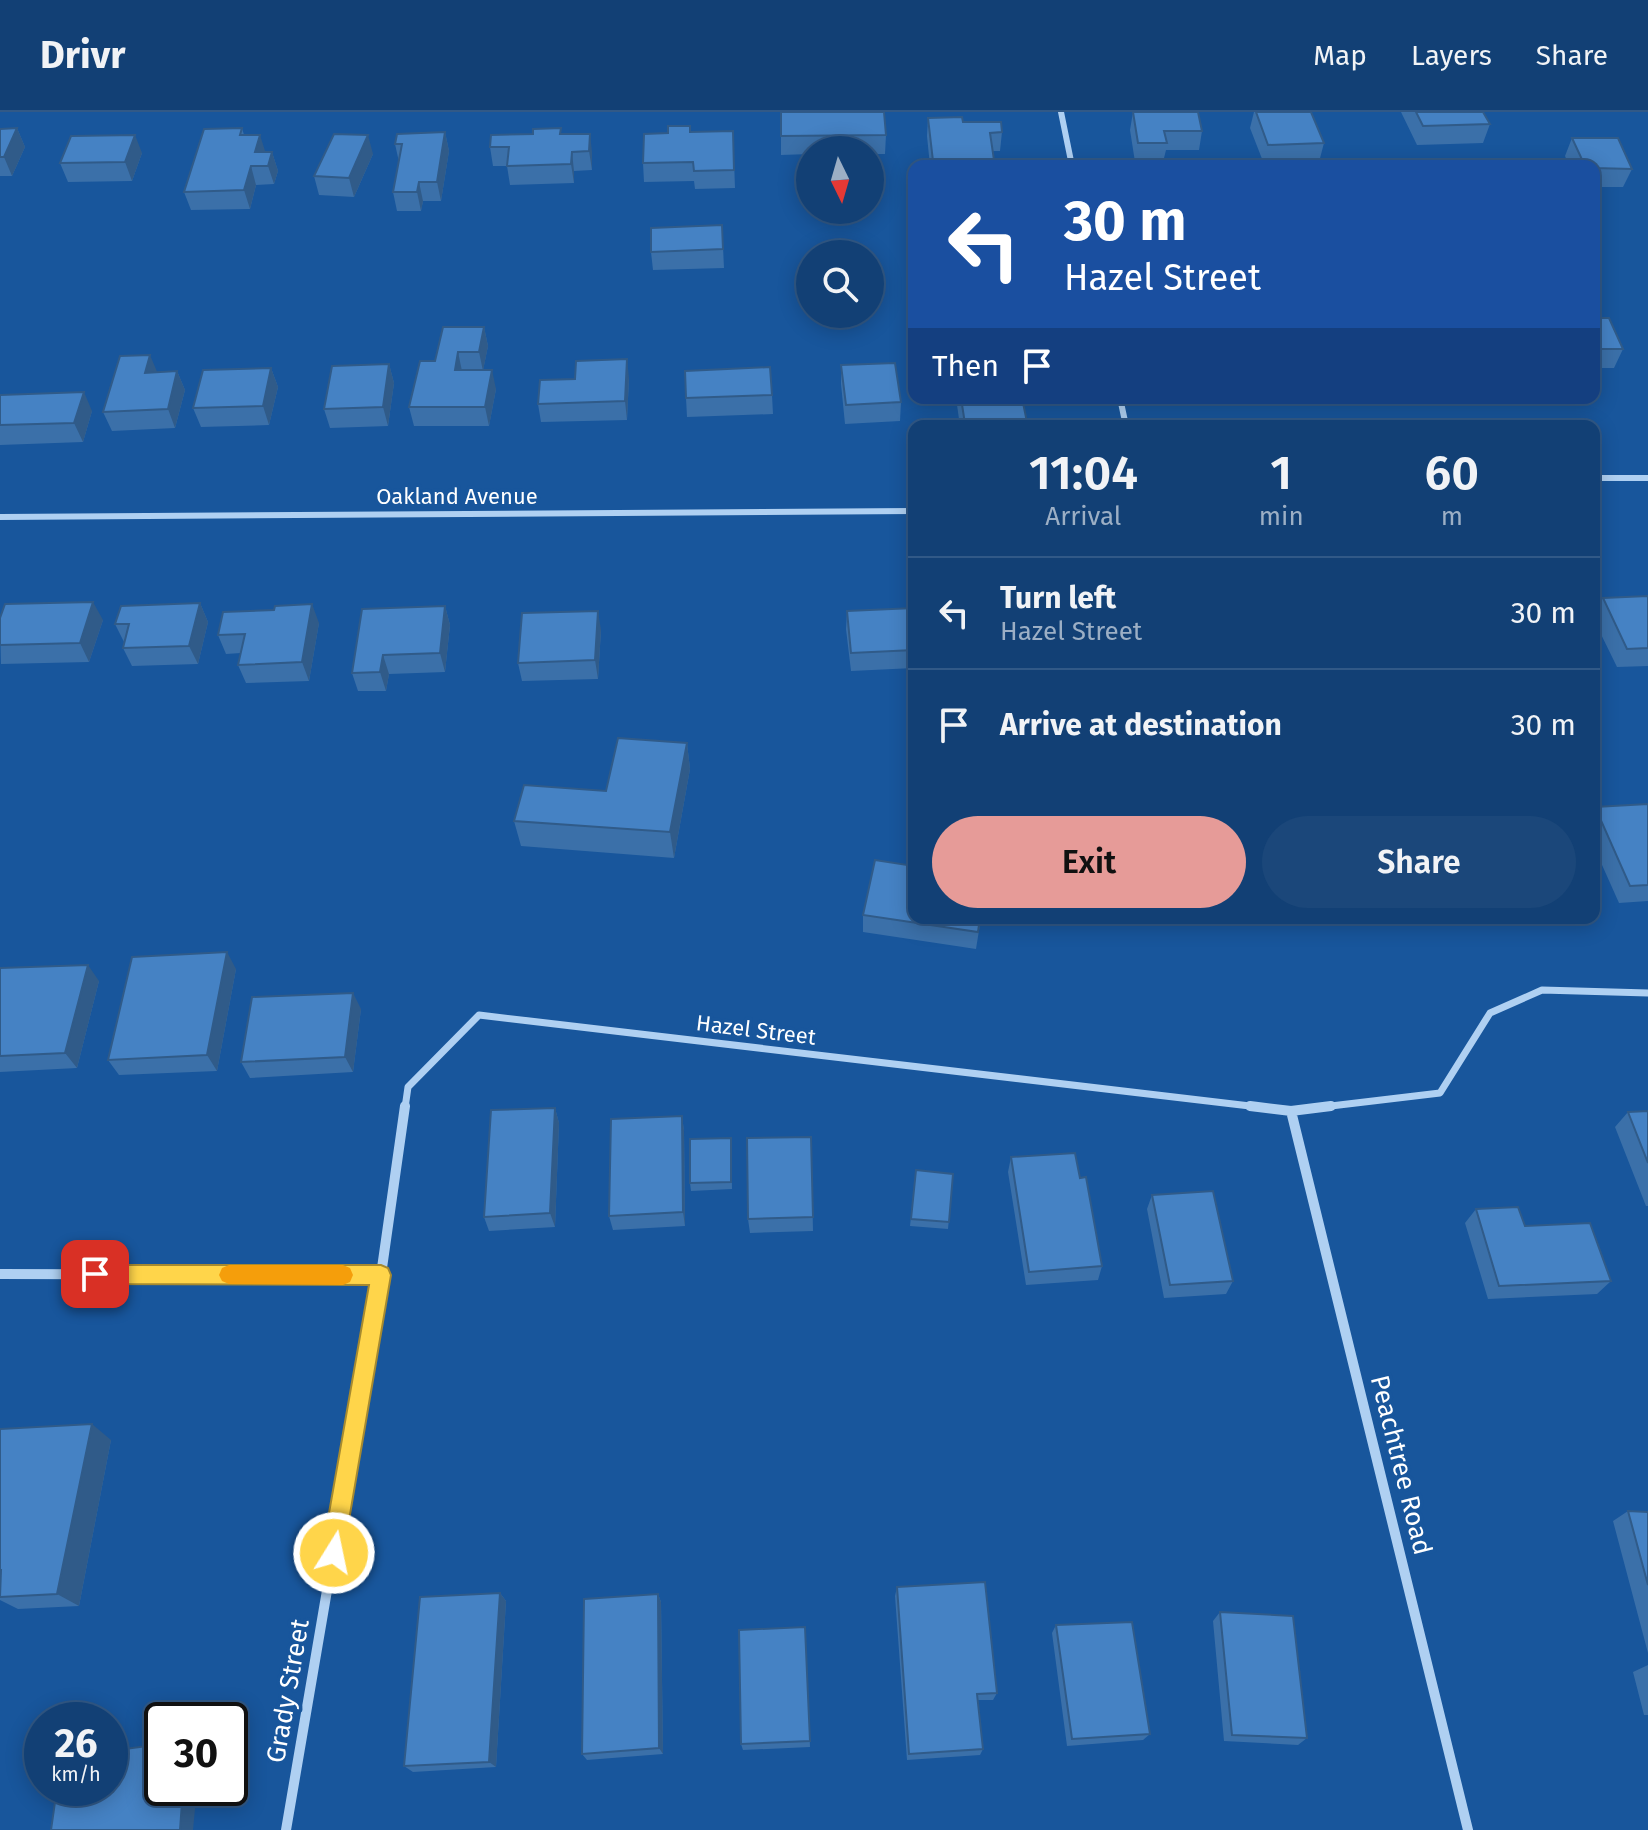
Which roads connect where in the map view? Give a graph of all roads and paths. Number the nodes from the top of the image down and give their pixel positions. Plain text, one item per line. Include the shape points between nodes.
1 (1061, 112) edge
2 (1071, 160) edge
3 (1600, 478) edge
4 (1648, 478) edge
5 (908, 511) edge
6 (0, 517) edge
7 (1648, 993) edge
8 (1291, 1111) junction
9 (0, 1274) edge
10 (381, 1275) junction
11 (286, 1830) edge
12 (1468, 1830) edge

1 - 2 street
3 - 4 street
5 - 6 street, Oakland Avenue
7 - 8 street, Hazel Street via 1542,990 1490,1013 1440,1093
8 - 10 street, Hazel Street via 479,1015 408,1087
8 - 12 street, Peachtree Road
9 - 10 street
10 - 11 street, Grady Street

